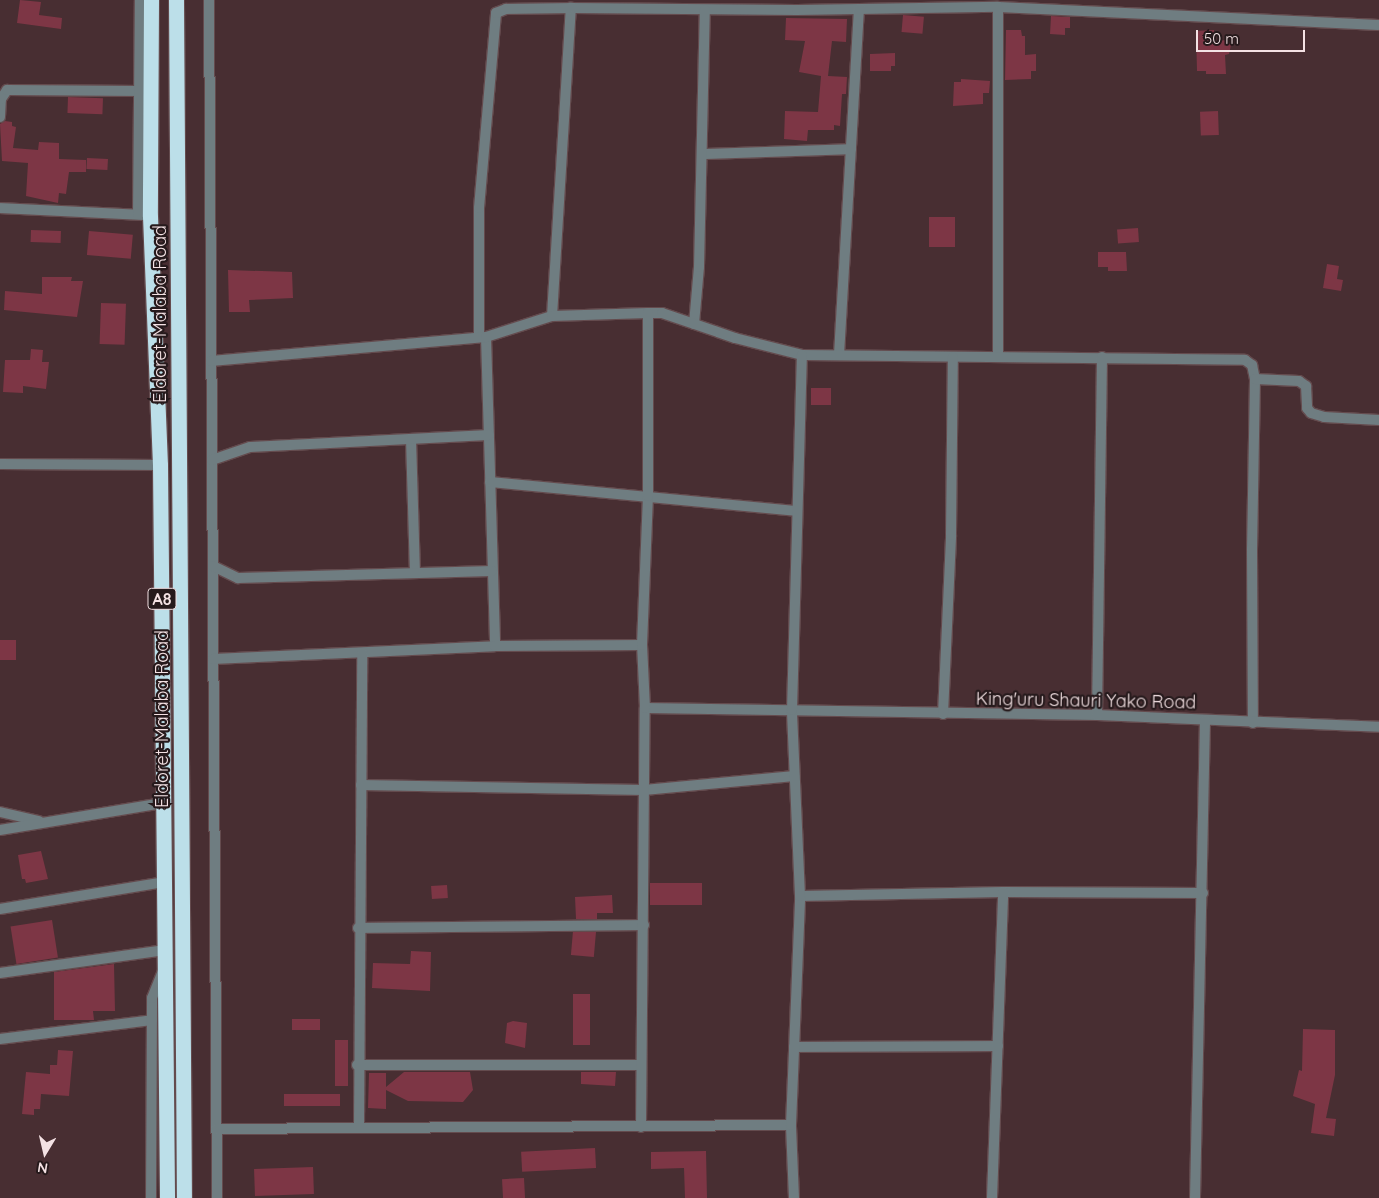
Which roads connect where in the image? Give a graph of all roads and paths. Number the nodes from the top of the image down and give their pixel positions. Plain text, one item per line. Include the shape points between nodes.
1 (140, 0) edge
2 (151, 0) edge
3 (176, 0) edge
4 (209, 0) edge
5 (929, 4) edge
6 (796, 5) edge
7 (998, 7) junction
8 (571, 8) junction
9 (705, 10) junction
10 (859, 10) junction
11 (1379, 25) edge
12 (141, 91) junction
13 (0, 117) edge
14 (851, 149) junction
15 (703, 154) junction
16 (0, 208) edge
17 (144, 215) junction
18 (648, 313) junction
19 (552, 316) junction
20 (694, 324) junction
21 (482, 337) junction
22 (802, 355) junction
23 (839, 356) junction
24 (953, 357) junction
25 (998, 357) junction
26 (1102, 357) junction
27 (211, 361) junction
28 (1255, 379) junction
29 (1379, 420) edge
30 (489, 435) junction
31 (411, 439) junction
32 (212, 460) junction
33 (0, 464) edge
34 (160, 465) junction
35 (490, 482) junction
36 (648, 496) junction
37 (796, 511) junction
38 (213, 566) junction
39 (492, 571) junction
40 (415, 573) junction
41 (642, 645) junction
42 (495, 646) junction
43 (362, 653) junction
44 (213, 660) junction
45 (645, 708) junction
46 (792, 710) junction
47 (943, 714) junction
48 (1097, 715) junction
49 (1205, 720) junction
50 (1253, 723) junction
51 (1379, 727) edge
52 (794, 776) junction
53 (361, 785) junction
54 (644, 790) junction
55 (163, 803) junction
56 (0, 812) edge
57 (50, 822) junction
58 (0, 830) edge
59 (164, 882) junction
60 (1003, 892) junction
61 (1203, 893) junction
62 (800, 896) junction
63 (0, 909) edge
64 (644, 925) junction
65 (358, 928) junction
66 (165, 950) junction
67 (165, 968) junction
68 (0, 973) edge
69 (152, 1020) junction
70 (0, 1039) edge
71 (998, 1046) junction
72 (794, 1047) junction
73 (642, 1065) junction
74 (357, 1066) junction
75 (791, 1125) junction
76 (359, 1126) junction
77 (641, 1127) junction
78 (216, 1130) junction
79 (152, 1198) edge
80 (167, 1198) edge
81 (184, 1198) edge
82 (217, 1198) edge
83 (794, 1198) edge
84 (992, 1198) edge
85 (1195, 1198) edge

1 - 12 street
2 - 17 highway, Eldoret-Malaba Road / A8
3 - 81 highway, Eldoret-Malaba Road / A8
4 - 27 street
5 - 7 street
5 - 10 street
6 - 9 street
6 - 10 street
7 - 11 street
7 - 25 street
8 - 9 street
8 - 19 street
8 - 21 street via 506,9 496,13 480,208
9 - 15 street
10 - 14 street
12 - 13 street via 7,90 1,99
12 - 17 street
14 - 15 street
14 - 23 street
15 - 20 street
16 - 17 street
17 - 34 highway, Eldoret-Malaba Road / A8
18 - 19 street
18 - 20 street via 662,313
18 - 36 street
19 - 21 street
20 - 22 street
21 - 27 street
21 - 30 street
22 - 23 street
22 - 37 street
23 - 24 street
24 - 25 street
24 - 47 street via 951,535
25 - 26 street
26 - 28 street via 1245,360 1252,365
26 - 48 street
27 - 32 street
28 - 29 street via 1300,382 1306,386 1311,413 1324,418
28 - 50 street
30 - 31 street
30 - 35 street
31 - 32 street via 250,447
31 - 40 street
32 - 38 street
33 - 34 street
34 - 55 highway, Eldoret-Malaba Road / A8
35 - 36 street
35 - 39 street
36 - 37 street
36 - 41 street
37 - 46 street
38 - 40 street via 238,578
38 - 44 street
39 - 40 street
39 - 42 street
41 - 42 street
41 - 45 street
42 - 43 street
43 - 44 street
43 - 53 street
44 - 78 street
45 - 46 street, King'uru Shauri Yako Road
45 - 54 street
46 - 47 street, King'uru Shauri Yako Road
46 - 52 street
47 - 48 street, King'uru Shauri Yako Road
48 - 49 street, King'uru Shauri Yako Road
49 - 50 street, King'uru Shauri Yako Road
49 - 61 street
50 - 51 street, King'uru Shauri Yako Road
52 - 54 street
52 - 62 street
53 - 54 street
53 - 65 street
54 - 64 street
55 - 57 street
55 - 59 highway, Eldoret-Malaba Road / A8
56 - 57 street
57 - 58 street
59 - 63 street
59 - 66 highway, Eldoret-Malaba Road / A8
60 - 61 street
60 - 62 street
60 - 71 street
61 - 85 street
62 - 72 street
64 - 65 street
64 - 73 street
65 - 74 street
66 - 67 highway, Eldoret-Malaba Road / A8
66 - 68 street
67 - 69 street, Eldoret-Malaba Road via 156,983
67 - 80 highway, Eldoret-Malaba Road / A8
69 - 70 street
69 - 79 street, Eldoret-Malaba Road
71 - 72 street
71 - 84 street
72 - 75 street
73 - 74 street
73 - 77 street
74 - 76 street
75 - 77 street
75 - 83 street
76 - 77 street
76 - 78 street
78 - 82 street

